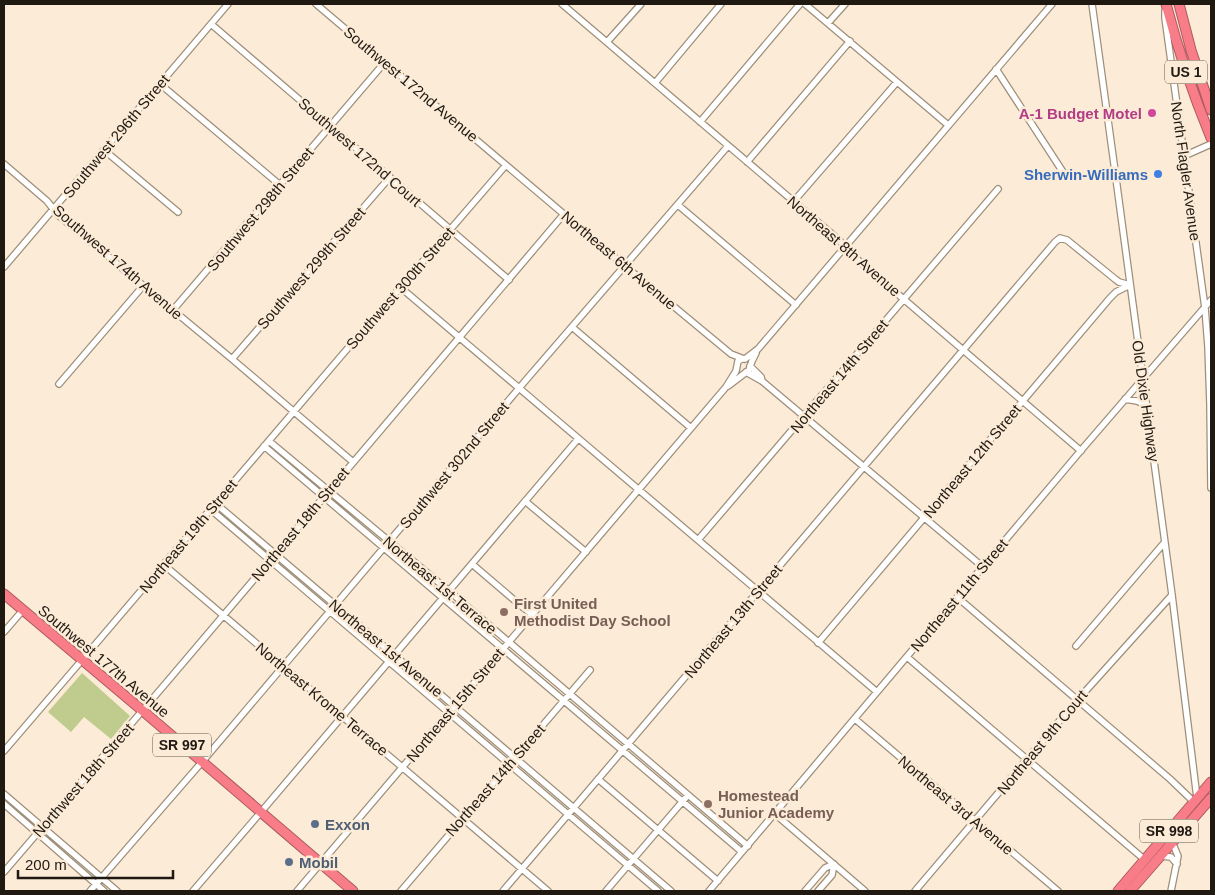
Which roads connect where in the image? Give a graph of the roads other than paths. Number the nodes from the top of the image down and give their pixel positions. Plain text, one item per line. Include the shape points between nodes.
1 (228, 4) edge
2 (316, 4) edge
3 (562, 4) edge
4 (641, 4) edge
5 (721, 4) edge
6 (800, 4) edge
7 (805, 4) edge
8 (845, 4) edge
9 (1052, 4) edge
10 (1092, 4) edge
11 (1166, 4) edge
12 (1178, 4) edge
13 (828, 23) junction
14 (211, 24) junction
15 (850, 41) junction
16 (607, 42) junction
17 (385, 62) junction
18 (996, 69) junction
19 (897, 82) junction
20 (654, 83) junction
21 (160, 84) junction
22 (1211, 110) edge
23 (700, 122) junction
24 (948, 125) junction
25 (330, 126) junction
26 (1211, 138) edge
27 (1211, 144) edge
28 (728, 146) junction
29 (104, 150) junction
30 (1184, 156) junction
31 (747, 162) junction
32 (4, 164) edge
33 (506, 165) junction
34 (1063, 172) dead end
35 (390, 177) junction
36 (280, 185) junction
37 (998, 189) dead end
38 (794, 202) junction
39 (678, 205) junction
40 (53, 209) junction
41 (178, 212) dead end
42 (564, 214) junction
43 (451, 229) junction
44 (845, 247) junction
45 (625, 266) junction
46 (4, 267) edge
47 (509, 280) junction
48 (1130, 285) junction
49 (143, 286) junction
50 (400, 288) junction
51 (904, 299) junction
52 (1211, 300) edge
53 (796, 305) junction
54 (1204, 308) junction
55 (173, 310) junction
56 (572, 327) junction
57 (459, 338) junction
58 (758, 349) junction
59 (963, 350) junction
60 (731, 354) junction
61 (232, 359) junction
62 (744, 359) junction
63 (737, 366) junction
64 (750, 366) junction
65 (746, 372) junction
66 (1143, 379) junction
67 (762, 381) junction
68 (59, 384) dead end
69 (726, 387) junction
70 (519, 388) junction
71 (1125, 399) junction
72 (1023, 400) junction
73 (1146, 405) junction
74 (294, 412) junction
75 (804, 416) junction
76 (691, 428) junction
77 (578, 439) junction
78 (269, 441) junction
79 (264, 446) junction
80 (1081, 451) junction
81 (353, 462) junction
82 (864, 467) junction
83 (1211, 488) edge
84 (639, 490) junction
85 (329, 491) junction
86 (324, 497) junction
87 (525, 501) junction
88 (215, 503) junction
89 (210, 509) junction
90 (924, 517) junction
91 (698, 540) junction
92 (389, 542) junction
93 (1164, 543) junction
94 (384, 548) junction
95 (586, 552) junction
96 (275, 554) junction
97 (270, 560) junction
98 (472, 564) junction
99 (164, 565) junction
100 (983, 567) junction
101 (449, 591) junction
102 (758, 591) junction
103 (4, 594) edge
104 (1172, 595) junction
105 (958, 597) junction
106 (443, 598) junction
107 (335, 605) junction
108 (23, 610) junction
109 (329, 611) junction
110 (532, 614) junction
111 (223, 615) junction
112 (4, 632) edge
113 (508, 642) junction
114 (818, 642) junction
115 (1076, 646) dead end
116 (503, 649) junction
117 (394, 655) junction
118 (907, 657) junction
119 (82, 660) junction
120 (389, 662) junction
121 (283, 666) junction
122 (590, 670) dead end
123 (877, 692) junction
124 (569, 694) junction
125 (563, 700) junction
126 (1078, 700) junction
127 (454, 706) junction
128 (143, 711) junction
129 (449, 712) junction
130 (342, 716) junction
131 (855, 719) junction
132 (628, 745) junction
133 (4, 751) edge
134 (622, 751) junction
135 (514, 758) junction
136 (1027, 759) junction
137 (202, 762) junction
138 (509, 764) junction
139 (402, 767) junction
140 (598, 779) junction
141 (1211, 782) edge
142 (4, 794) edge
143 (688, 795) junction
144 (1211, 798) edge
145 (1196, 800) junction
146 (682, 802) junction
147 (4, 804) edge
148 (574, 808) junction
149 (1199, 811) junction
150 (261, 812) junction
151 (568, 814) junction
152 (775, 814) junction
153 (462, 819) junction
154 (975, 821) junction
155 (42, 827) junction
156 (658, 830) junction
157 (37, 832) junction
158 (1172, 842) junction
159 (748, 846) junction
160 (742, 852) junction
161 (1159, 857) junction
162 (633, 858) junction
163 (1145, 860) junction
164 (321, 863) junction
165 (834, 864) junction
166 (1178, 864) junction
167 (628, 865) junction
168 (522, 869) junction
169 (4, 872) edge
170 (101, 878) junction
171 (718, 881) junction
172 (96, 884) junction
173 (90, 891) edge
174 (104, 891) edge
175 (117, 891) edge
176 (193, 891) edge
177 (297, 891) edge
178 (353, 891) edge
179 (401, 891) edge
180 (502, 891) edge
181 (548, 891) edge
182 (606, 891) edge
183 (658, 891) edge
184 (671, 891) edge
185 (709, 891) edge
186 (805, 891) edge
187 (818, 891) edge
188 (865, 891) edge
189 (915, 891) edge
190 (1058, 891) edge
191 (1118, 891) edge
192 (1130, 891) edge
193 (1172, 891) edge

1 - 14 street, Southwest 296th Street
2 - 17 street, Southwest 172nd Avenue
3 - 16 street, Northeast 8th Avenue
4 - 16 street
5 - 20 street
6 - 23 street
7 - 13 street
8 - 13 street
9 - 18 street
10 - 48 street, Old Dixie Highway
11 - 26 highway, US 1 via 1193,93
11 - 30 street, North Flagler Avenue via 1165,18
12 - 22 highway, US 1
13 - 15 street
14 - 21 street, Southwest 296th Street
14 - 25 street, Southwest 172nd Court
15 - 19 street
15 - 31 street
16 - 20 street, Northeast 8th Avenue
17 - 25 street, Southwest 298th Street
17 - 33 street, Southwest 172nd Avenue
18 - 24 street
18 - 34 street
19 - 24 street
19 - 38 street
20 - 23 street, Northeast 8th Avenue
21 - 29 street, Southwest 296th Street
21 - 36 street
23 - 28 street, Northeast 8th Avenue
24 - 44 street
25 - 35 street, Southwest 172nd Court
25 - 36 street, Southwest 298th Street
27 - 30 street
28 - 31 street, Northeast 8th Avenue
28 - 39 street, Southwest 302nd Street
29 - 40 street, Southwest 296th Street
29 - 41 street
30 - 54 street, North Flagler Avenue
31 - 38 street, Northeast 8th Avenue
32 - 40 street, Southwest 174th Avenue
33 - 42 street, Northeast 6th Avenue
33 - 43 street, Southwest 300th Street
35 - 43 street, Southwest 172nd Court
35 - 61 street, Southwest 299th Street
36 - 55 street, Southwest 298th Street
37 - 51 street, Northeast 14th Street
38 - 44 street, Northeast 8th Avenue
39 - 45 street, Southwest 302nd Street
39 - 53 street
40 - 46 street, Southwest 296th Street
40 - 49 street, Southwest 174th Avenue
42 - 45 street, Northeast 6th Avenue
42 - 47 street, Northeast 18th Street
43 - 47 street, Southwest 172nd Court
43 - 50 street, Southwest 300th Street
44 - 51 street, Northeast 8th Avenue
44 - 53 street
45 - 56 street, Southwest 302nd Street
45 - 60 street, Northeast 6th Avenue
47 - 57 street, Northeast 18th Street
48 - 59 street, Northeast 13th Street via 1120,282 1071,242 1060,238
48 - 66 street, Old Dixie Highway
48 - 72 street, Northeast 12th Street via 1110,298
49 - 55 street, Southwest 174th Avenue
49 - 68 street
50 - 57 street
50 - 74 street, Southwest 300th Street
51 - 59 street, Northeast 8th Avenue
51 - 75 street, Northeast 14th Street
52 - 54 street, Northeast 11th Street
53 - 58 street
54 - 66 street, Northeast 11th Street
54 - 83 street, North Flagler Avenue
55 - 61 street, Southwest 174th Avenue
56 - 70 street, Southwest 302nd Street
56 - 76 street
57 - 70 street
57 - 81 street, Northeast 18th Street
58 - 62 street
58 - 64 street
59 - 72 street, Northeast 8th Avenue
59 - 82 street, Northeast 13th Street
60 - 62 street, Northeast 6th Avenue
60 - 63 street, Northeast 6th Avenue
61 - 74 street, Southwest 174th Avenue
62 - 63 street via 738,361
62 - 64 street
63 - 65 street
63 - 69 street, Northeast 15th Street
64 - 65 street
64 - 67 street
65 - 67 street
65 - 69 street, Northeast 15th Street
66 - 71 street, Northeast 11th Street
66 - 73 street, Old Dixie Highway
67 - 75 street
69 - 76 street, Northeast 15th Street
70 - 77 street
70 - 92 street, Southwest 302nd Street
71 - 73 street
71 - 80 street, Northeast 11th Street
72 - 80 street, Northeast 8th Avenue
72 - 90 street, Northeast 12th Street
73 - 93 street, Old Dixie Highway
74 - 78 street, Northeast 19th Street
74 - 81 street, Southwest 174th Avenue
75 - 82 street
75 - 91 street, Northeast 14th Street
76 - 84 street, Northeast 15th Street
77 - 84 street
77 - 87 street
78 - 79 street, Northeast 19th Street
78 - 85 street, Northeast 1st Terrace
79 - 86 street, Northeast 1st Terrace
79 - 88 street, Northeast 19th Street
80 - 100 street, Northeast 11th Street
81 - 85 street, Northeast 18th Street
82 - 90 street
82 - 102 street, Northeast 13th Street
84 - 91 street
84 - 95 street, Northeast 15th Street
85 - 86 street, Northeast 18th Street
85 - 92 street, Northeast 1st Terrace
86 - 94 street, Northeast 1st Terrace
86 - 96 street, Northeast 18th Street
87 - 95 street
87 - 98 street
88 - 89 street, Northeast 19th Street
88 - 96 street, Northeast 1st Avenue
89 - 97 street, Northeast 1st Avenue
89 - 99 street, Northeast 19th Street
90 - 100 street
90 - 114 street, Northeast 12th Street
91 - 102 street
92 - 94 street, Southwest 302nd Street
92 - 101 street, Northeast 1st Terrace
93 - 104 street, Old Dixie Highway
93 - 115 street
94 - 106 street, Northeast 1st Terrace
94 - 107 street, Southwest 302nd Street
95 - 110 street, Northeast 15th Street
96 - 97 street, Northeast 18th Street
96 - 107 street, Northeast 1st Avenue
97 - 109 street, Northeast 1st Avenue
97 - 111 street, Northeast 18th Street
98 - 101 street
98 - 110 street
99 - 111 street, Northeast Krome Terrace
99 - 119 street, Northeast 19th Street
100 - 105 street, Northeast 11th Street
101 - 106 street
101 - 113 street, Northeast 1st Terrace
102 - 114 street
102 - 132 street, Northeast 13th Street
103 - 108 highway, Southwest 177th Avenue / SR 997
104 - 126 street, Northeast 9th Court
104 - 145 street, Old Dixie Highway
105 - 118 street, Northeast 11th Street
105 - 126 street
106 - 116 street, Northeast 1st Terrace
106 - 117 street
107 - 109 street, Southwest 302nd Street
107 - 117 street, Northeast 1st Avenue
108 - 112 street
108 - 119 highway, Southwest 177th Avenue / SR 997
109 - 120 street, Northeast 1st Avenue
109 - 121 street, Southwest 302nd Street
110 - 113 street, Northeast 15th Street
111 - 121 street, Northeast Krome Terrace
111 - 128 street, Northeast 18th Street
113 - 116 street, Northeast 15th Street
113 - 124 street, Northeast 1st Terrace
114 - 123 street
116 - 125 street, Northeast 1st Terrace
116 - 127 street, Northeast 15th Street
117 - 120 street
117 - 127 street, Northeast 1st Avenue
118 - 123 street, Northeast 11th Street
118 - 136 street
119 - 128 highway, Southwest 177th Avenue / SR 997
119 - 133 street, Northeast 19th Street
120 - 129 street, Northeast 1st Avenue
120 - 130 street
121 - 130 street, Northeast Krome Terrace
121 - 137 street, Southwest 302nd Street
122 - 124 street, Northeast 14th Street
123 - 131 street, Northeast 11th Street
124 - 125 street, Northeast 14th Street
124 - 132 street, Northeast 1st Terrace
125 - 134 street, Northeast 1st Terrace
125 - 135 street, Northeast 14th Street
126 - 136 street, Northeast 9th Court
126 - 145 street
127 - 129 street, Northeast 15th Street
127 - 135 street, Northeast 1st Avenue
128 - 137 highway, Southwest 177th Avenue / SR 997
128 - 155 street, Northwest 18th Street
129 - 138 street, Northeast 1st Avenue
129 - 139 street, Northeast 15th Street
130 - 139 street, Northeast Krome Terrace
130 - 150 street
131 - 152 street, Northeast 11th Street
131 - 154 street, Northeast 3rd Avenue
132 - 134 street, Northeast 13th Street
132 - 143 street, Northeast 1st Terrace
134 - 140 street, Northeast 13th Street
134 - 146 street, Northeast 1st Terrace
135 - 138 street, Northeast 14th Street
135 - 148 street, Northeast 1st Avenue
136 - 154 street, Northeast 9th Court
136 - 163 street
137 - 150 highway, Southwest 177th Avenue / SR 997
137 - 170 street, Southwest 302nd Street
138 - 151 street, Northeast 1st Avenue
138 - 153 street, Northeast 14th Street
139 - 153 street, Northeast Krome Terrace
139 - 164 street, Northeast 15th Street
140 - 148 street, Northeast 13th Street
140 - 156 street
141 - 145 highway, SR 998
142 - 155 street
143 - 146 street
143 - 159 street, Northeast 1st Terrace
144 - 149 highway, SR 998
145 - 149 highway
145 - 163 highway, SR 998
146 - 156 street
146 - 160 street, Northeast 1st Terrace
147 - 157 street
148 - 151 street, Northeast 13th Street
148 - 162 street, Northeast 1st Avenue
149 - 158 highway, SR 998
150 - 164 highway, Southwest 177th Avenue / SR 997
150 - 176 street
151 - 167 street, Northeast 1st Avenue
151 - 168 street, Northeast 13th Street
152 - 159 street, Northeast 11th Street
152 - 165 street
153 - 168 street, Northeast Krome Terrace
153 - 179 street, Northeast 14th Street
154 - 189 street, Northeast 9th Court
154 - 190 street, Northeast 3rd Avenue
155 - 157 street, Northwest 18th Street
155 - 170 street
156 - 162 street
156 - 171 street
157 - 169 street, Northwest 18th Street
157 - 172 street
158 - 161 highway, SR 998
158 - 166 street via 1178,853
159 - 160 street, Northeast 11th Street
160 - 171 street, Northeast 11th Street
161 - 166 street via 1170,857
161 - 192 highway, SR 998
162 - 167 street
162 - 184 street, Northeast 1st Avenue
163 - 191 highway, SR 998
164 - 177 street, Northeast 15th Street
164 - 178 highway, Southwest 177th Avenue / SR 997
165 - 186 street via 825,868
165 - 187 street via 832,875
165 - 188 street
166 - 193 street
167 - 182 street
167 - 183 street, Northeast 1st Avenue
168 - 180 street, Northeast 13th Street
168 - 181 street, Northeast Krome Terrace
170 - 172 street, Southwest 302nd Street
170 - 175 street
171 - 185 street, Northeast 11th Street
172 - 173 street, Southwest 302nd Street
172 - 174 street

